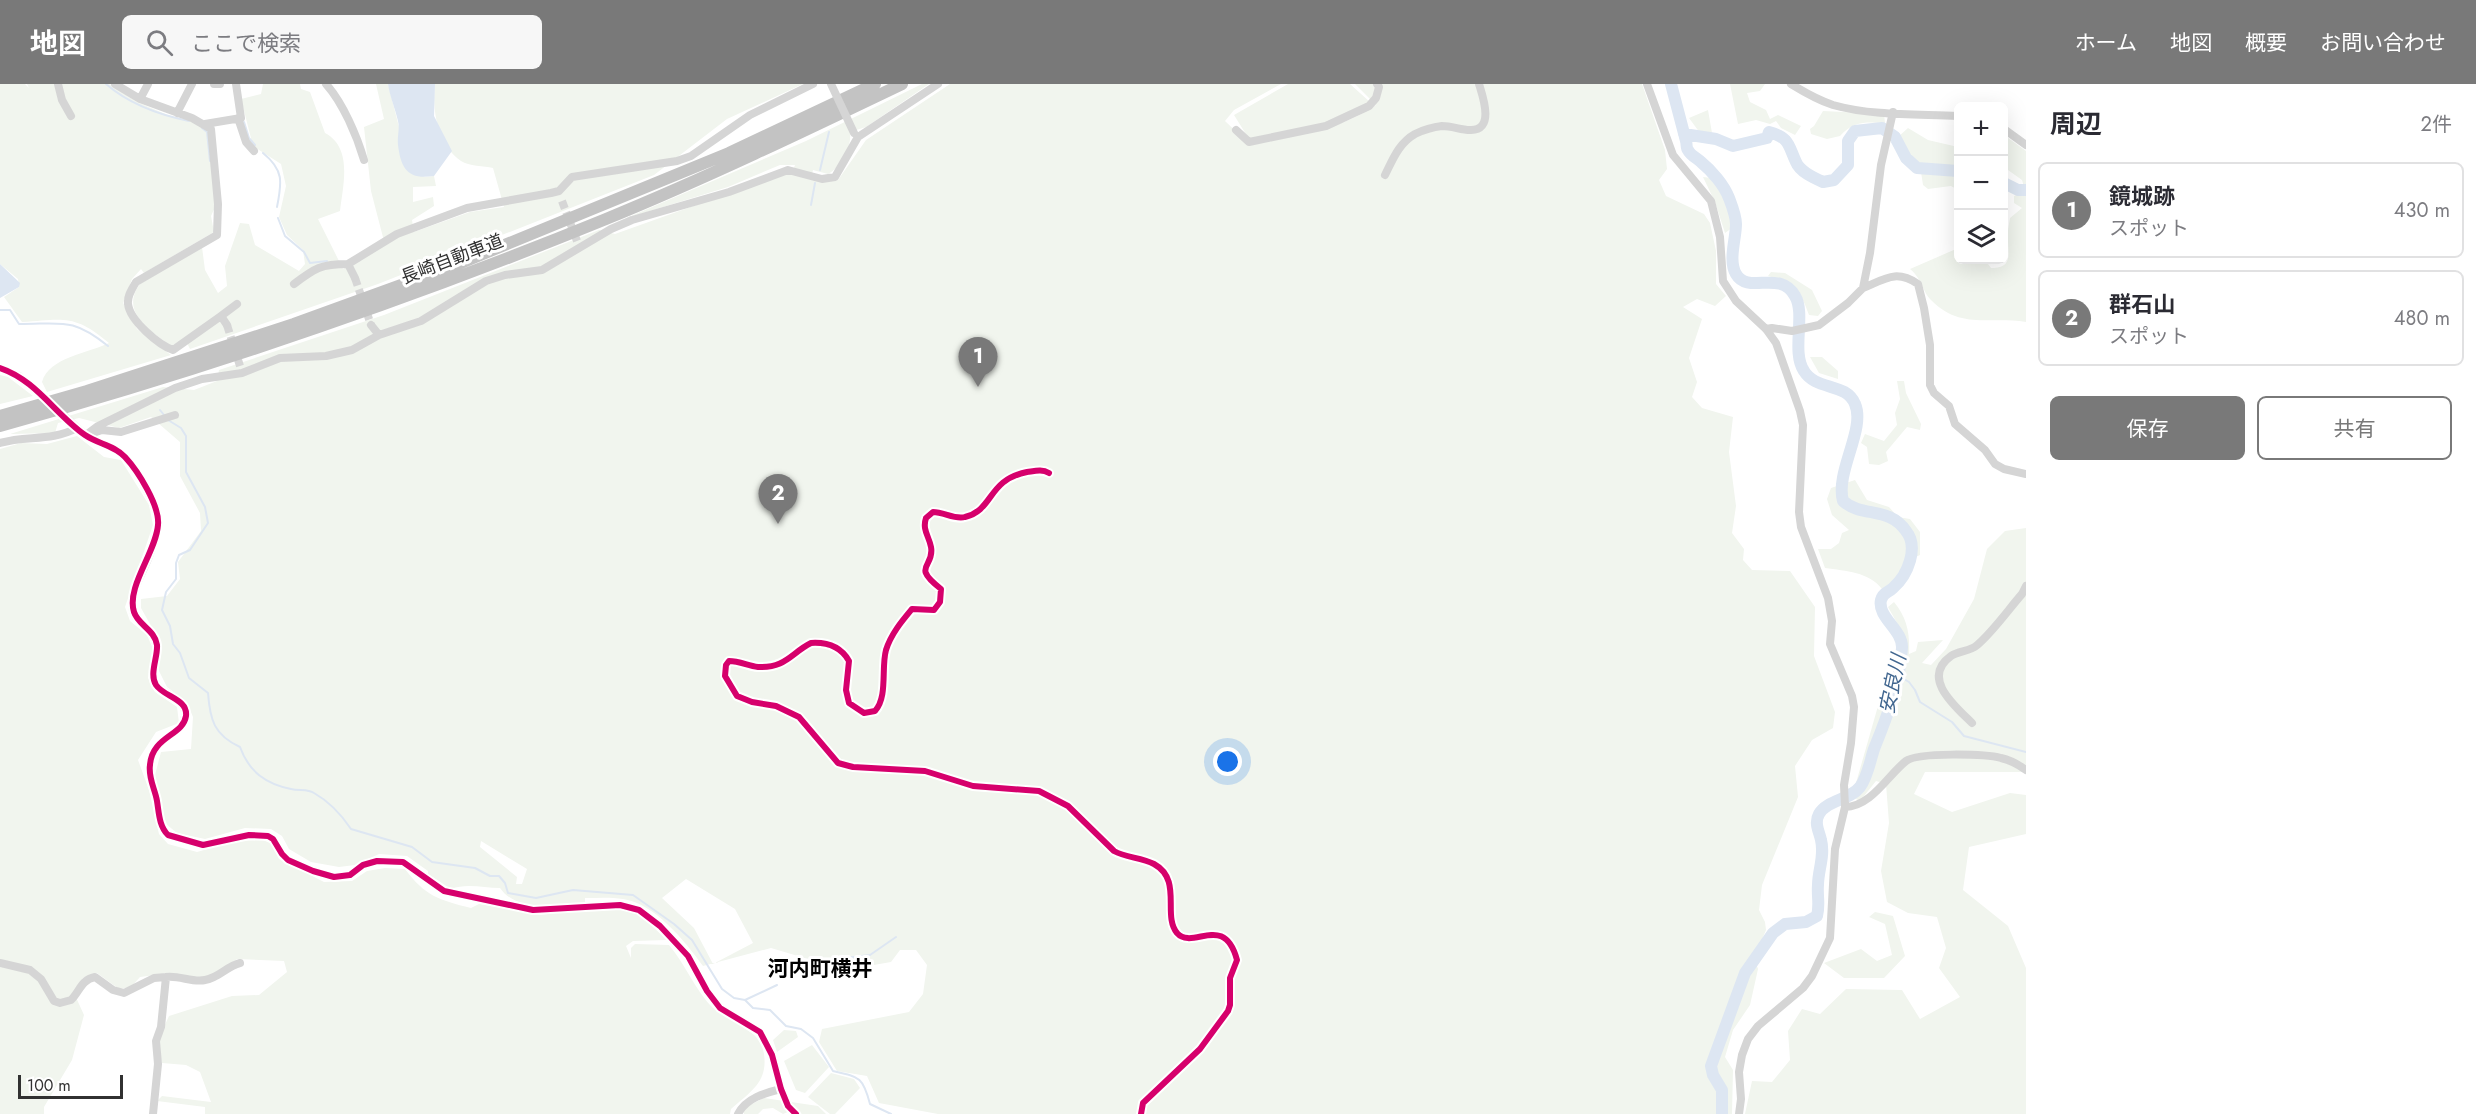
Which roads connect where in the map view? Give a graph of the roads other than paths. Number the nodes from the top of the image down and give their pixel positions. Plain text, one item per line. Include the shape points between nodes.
1 (58, 84) edge
2 (115, 84) edge
3 (148, 84) edge
4 (192, 84) edge
5 (214, 84) edge
6 (220, 84) edge
7 (236, 84) edge
8 (326, 84) edge
9 (813, 84) edge
10 (831, 84) edge
11 (875, 84) edge
12 (902, 84) edge
13 (938, 84) edge
14 (1377, 84) edge
15 (1479, 84) edge
16 (1647, 84) edge
17 (1791, 84) edge
18 (140, 99) junction
19 (1893, 112) junction
20 (177, 113) junction
21 (71, 116) dead end
22 (1954, 116) edge
23 (238, 118) junction
24 (205, 124) junction
25 (1236, 130) dead end
26 (2008, 132) edge
27 (856, 135) junction
28 (2026, 145) edge
29 (254, 151) dead end
30 (364, 160) dead end
31 (1385, 175) dead end
32 (559, 191) junction
33 (562, 201) tunnel mouth
34 (348, 264) junction
35 (355, 278) tunnel mouth
36 (294, 284) dead end
37 (1863, 288) junction
38 (237, 304) dead end
39 (221, 316) junction
40 (226, 325) tunnel mouth
41 (371, 325) tunnel mouth
42 (1766, 329) junction
43 (379, 335) junction
44 (0, 368) edge
45 (37, 391) tunnel mouth
46 (175, 415) dead end
47 (0, 416) edge
48 (70, 422) tunnel mouth
49 (0, 426) edge
50 (77, 428) junction
51 (86, 435) junction
52 (0, 443) edge
53 (1049, 473) dead end
54 (2026, 474) edge
55 (2026, 586) edge
56 (1972, 723) dead end
57 (2026, 770) edge
58 (1845, 805) junction
59 (0, 963) edge
60 (240, 963) dead end
61 (166, 977) junction
62 (781, 1089) junction
63 (153, 1114) edge
64 (738, 1114) edge
65 (796, 1114) edge
66 (1141, 1114) edge
67 (1739, 1114) edge

1 - 21 street
2 - 18 street
3 - 18 street
4 - 20 street
5 - 6 street
7 - 23 street
8 - 30 street via 336,95
9 - 32 street via 750,115 691,156 572,177
10 - 27 street, bridge
11 - 47 highway, 長崎自動車道 via 729,153 451,267 294,324
12 - 49 highway, 長崎自動車道 via 607,218 455,278 298,334
13 - 27 street
14 - 25 street via 1376,98 1369,106 1326,126 1249,142
15 - 31 street via 1486,113 1479,128 1442,126 1413,135 1400,146
16 - 42 street via 1673,155 1711,201 1720,237 1723,281 1736,301
17 - 19 street via 1833,105
18 - 20 street
19 - 22 street
19 - 37 street
20 - 24 street
23 - 24 street
23 - 29 street via 246,142
24 - 39 street via 211,129 217,235 136,282 128,303 130,313 143,330 174,350
26 - 28 street
27 - 43 street via 835,177 778,172 729,192 632,220 579,244 542,270 486,280 421,321
32 - 33 street
32 - 34 street via 452,213 382,241
34 - 35 street
34 - 36 street via 314,268
37 - 42 street via 1819,325 1792,331
37 - 54 street via 1893,275 1918,284 1934,393 1949,406 1954,423 1995,464
38 - 39 street
39 - 40 street
41 - 43 street
42 - 58 street via 1776,344 1800,411 1801,527 1828,598 1830,644 1854,707
43 - 51 street via 341,354 280,358 175,388
44 - 45 street via 19,376
46 - 51 street via 121,432 102,430
48 - 50 street
50 - 51 street
50 - 52 street via 49,438
51 - 62 street via 125,457 152,499 158,516 157,534 132,604 134,614 155,639 157,686 185,711 183,724 159,743 150,764 161,824 168,835 203,845 249,835 268,836 288,860 334,877 350,875 377,861 392,860 412,867 444,891 533,910 620,905 639,910 688,956 720,1008 760,1032 772,1055
53 - 66 street via 1035,471 1004,480 981,509 966,517 933,512 926,518 925,532 931,551 926,574 941,589 940,602 934,610 912,609 891,639 884,663 881,700 875,711 864,713 849,703 849,661 830,645 811,643 774,666 729,661 725,675 742,699 776,706 799,717 833,759 844,766 925,771 973,786 1039,791 1068,806 1114,851 1160,869 1170,885 1177,933 1185,938 1220,936 1230,943 1237,960 1230,978 1228,1011 1200,1049 1143,1103
55 - 56 street via 1975,648 1950,657 1940,671 1943,694
57 - 58 street via 1990,756 1954,753 1917,757 1906,761 1859,805
58 - 67 street via 1835,849 1830,938 1803,988 1748,1039 1739,1072
59 - 61 street via 30,970 41,979 54,1001 60,1003 71,1000 90,978 124,993 154,978
60 - 61 street via 204,981
61 - 63 street via 156,1041
62 - 64 street via 750,1100
62 - 65 street

